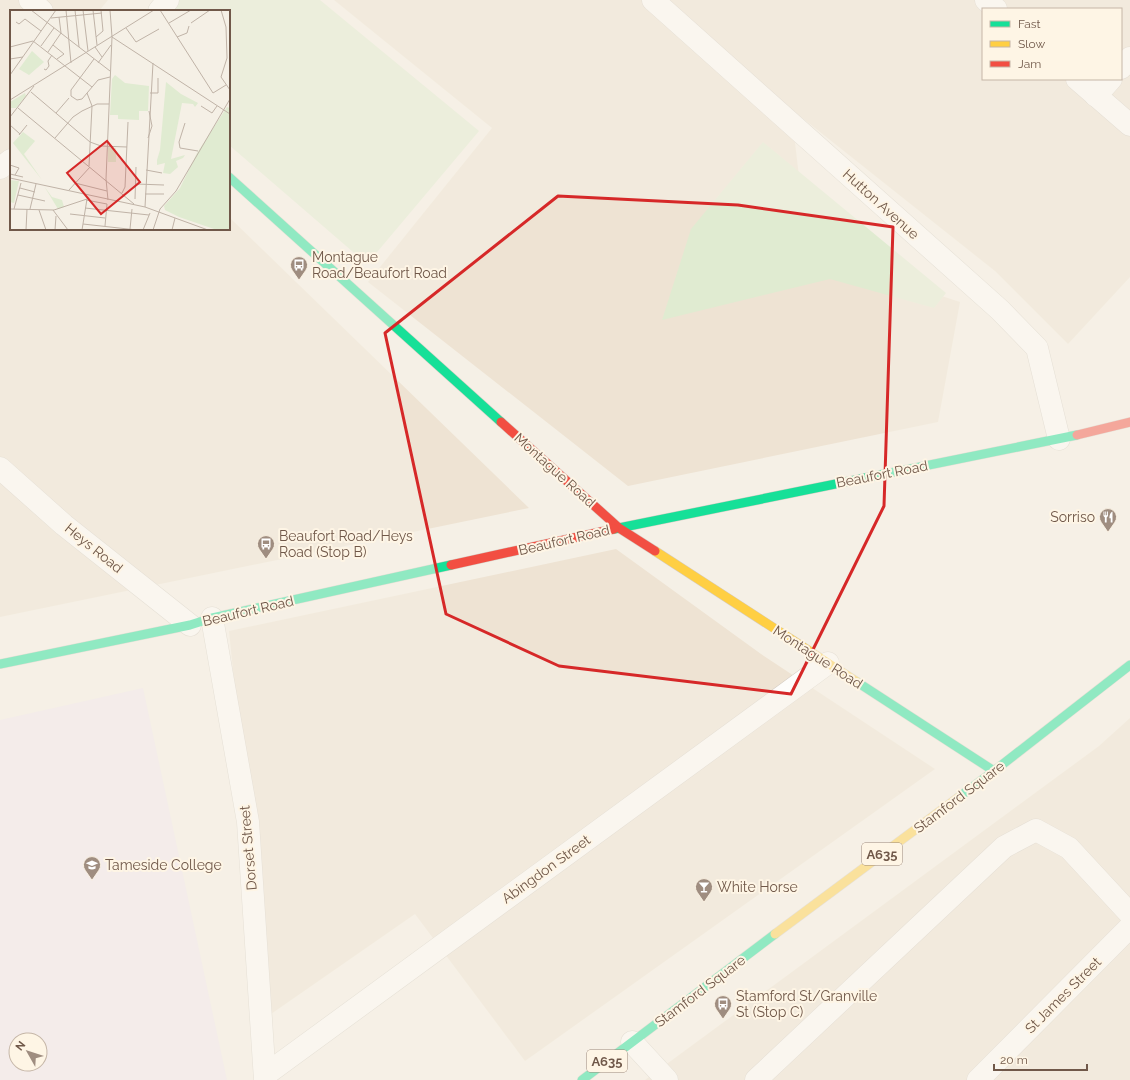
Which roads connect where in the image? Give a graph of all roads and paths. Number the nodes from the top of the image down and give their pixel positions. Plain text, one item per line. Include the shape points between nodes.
1 (30, 0) edge
2 (168, 0) edge
3 (653, 0) edge
4 (986, 0) edge
5 (995, 8) edge
6 (41, 10) edge
7 (160, 10) edge
8 (1130, 58) edge
9 (1122, 67) edge
10 (1077, 80) edge
11 (1110, 80) edge
12 (1096, 96) junction
13 (1130, 125) edge
14 (10, 161) edge
15 (0, 168) edge
16 (230, 178) edge
17 (1130, 422) edge
18 (1060, 439) junction
19 (0, 468) edge
20 (619, 528) junction
21 (212, 618) junction
22 (190, 625) junction
23 (828, 663) junction
24 (0, 664) edge
25 (1130, 665) edge
26 (994, 771) junction
27 (1130, 914) edge
28 (1130, 927) edge
29 (632, 1042) junction
30 (265, 1078) edge
31 (582, 1080) edge
32 (667, 1080) edge
33 (756, 1080) edge
34 (978, 1080) edge

1 - 6 street
2 - 7 street
3 - 18 street, Hutton Avenue via 1000,310 1037,348
4 - 5 street
8 - 9 street
10 - 12 street
11 - 12 street
12 - 13 street
14 - 15 street
16 - 20 main road, Montague Road
17 - 18 main road, Beaufort Road
18 - 20 main road, Beaufort Road
19 - 22 street, Heys Road via 64,525
20 - 21 main road, Beaufort Road
20 - 23 main road, Montague Road
21 - 22 main road, Beaufort Road
21 - 30 street, Dorset Street via 248,822
22 - 24 main road, Beaufort Road
23 - 26 main road, Montague Road
23 - 30 street, Abingdon Street
25 - 26 main road, Stamford Square / A635
26 - 29 main road, Stamford Square / A635
27 - 33 street via 1069,848 1036,830 1004,848
28 - 34 street, St James Street
29 - 31 main road, A635
29 - 32 street

